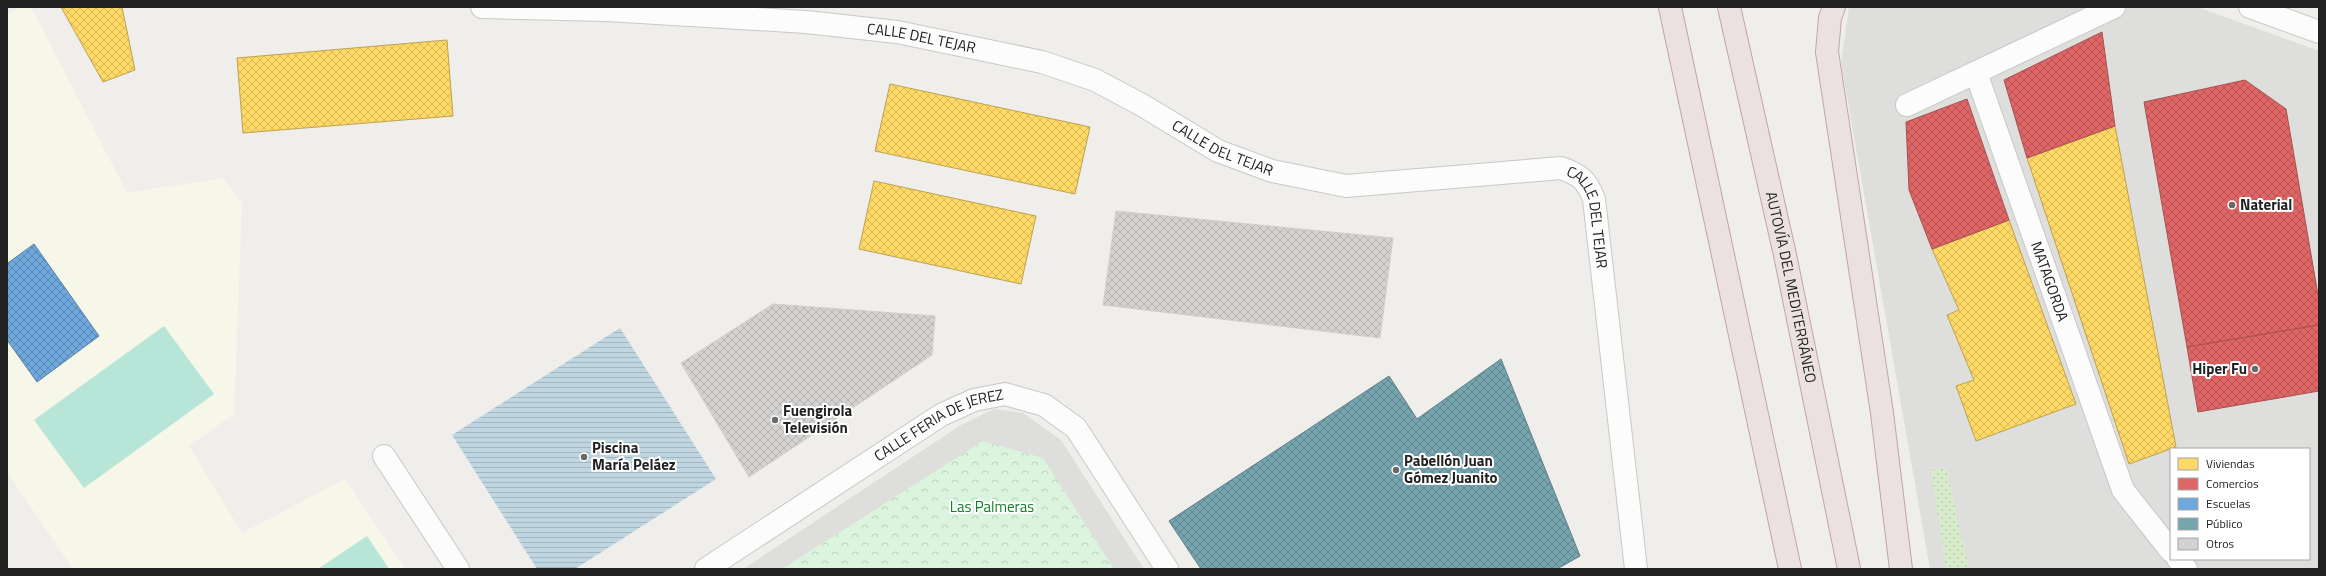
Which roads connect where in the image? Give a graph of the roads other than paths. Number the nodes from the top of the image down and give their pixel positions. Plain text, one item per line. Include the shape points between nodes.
1 (482, 7) edge
2 (1670, 7) edge
3 (1729, 7) edge
4 (1834, 7) edge
5 (2114, 7) edge
6 (2250, 7) edge
7 (2319, 32) edge
8 (1976, 73) junction
9 (1907, 105) dead end
10 (384, 456) dead end
11 (2170, 550) edge
12 (2179, 560) edge
13 (458, 569) edge
14 (706, 569) edge
15 (1167, 569) edge
16 (1636, 569) edge
17 (1790, 569) edge
18 (1849, 569) edge
19 (1901, 569) edge
20 (2186, 569) edge

1 - 16 street, CALLE DEL TEJAR via 607,10 806,22 897,32 1034,60 1095,80 1218,151 1272,171 1346,186 1561,168 1576,174 1588,184 1594,199
2 - 17 highway
3 - 18 highway, AUTOVÍA DEL MEDITERRÁNEO via 1785,255
4 - 19 highway via 1830,18 1827,52 1882,413
5 - 8 street
6 - 7 street
8 - 9 street
8 - 11 street, MATAGORDA via 2123,490
10 - 13 street
12 - 20 street
14 - 15 street, CALLE FERIA DE JEREZ via 941,415 974,400 1005,394 1044,405 1076,428

